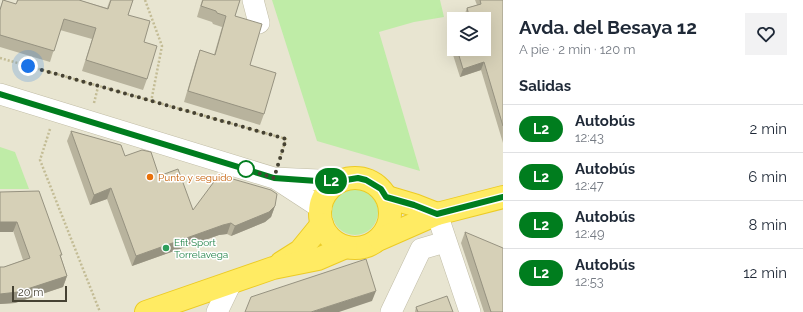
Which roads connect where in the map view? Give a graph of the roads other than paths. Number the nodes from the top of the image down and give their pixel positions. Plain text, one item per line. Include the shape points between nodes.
1 (253, 0) edge
2 (259, 23) edge
3 (0, 94) edge
4 (274, 178) junction
5 (340, 181) junction
6 (386, 197) junction
7 (497, 200) edge
8 (437, 214) junction
9 (321, 216) junction
10 (380, 238) junction
11 (446, 242) junction
12 (346, 247) junction
13 (273, 268) junction
14 (231, 283) junction
15 (146, 312) edge
16 (217, 312) edge
17 (391, 312) edge
18 (470, 312) edge

1 - 2 street
3 - 4 street
4 - 5 street
4 - 9 street
5 - 6 highway via 353,178 366,180 381,189
5 - 9 highway via 326,193
6 - 8 highway
6 - 10 highway via 390,209 389,223
7 - 8 highway
8 - 10 highway
8 - 11 street
9 - 12 highway via 330,238
9 - 13 highway via 300,251
10 - 12 highway via 364,248
11 - 17 street via 421,249
11 - 18 street
12 - 13 highway via 318,259
13 - 14 highway
14 - 15 highway
14 - 16 street

